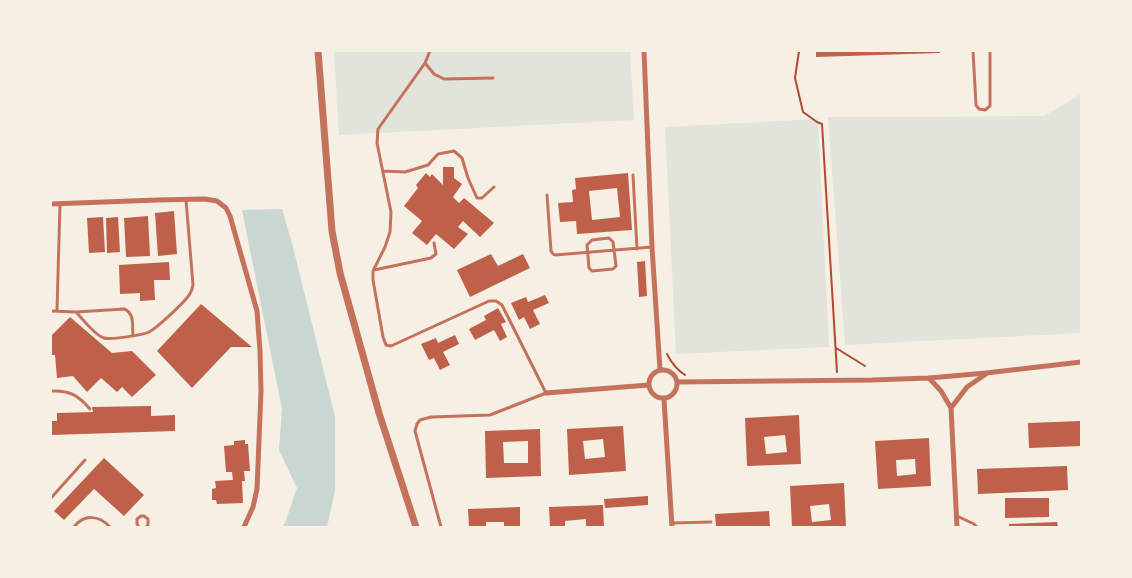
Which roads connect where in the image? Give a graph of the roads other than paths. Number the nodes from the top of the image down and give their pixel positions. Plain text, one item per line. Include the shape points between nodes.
1 (318, 51) edge
2 (430, 51) edge
3 (644, 51) edge
4 (973, 51) edge
5 (990, 51) edge
6 (425, 63) junction
7 (494, 78) dead end
8 (383, 171) junction
9 (633, 174) dead end
10 (494, 187) dead end
11 (547, 195) dead end
12 (186, 200) junction
13 (51, 204) edge
14 (60, 204) junction
15 (434, 243) dead end
16 (652, 247) junction
17 (637, 248) junction
18 (614, 250) junction
19 (588, 252) junction
20 (374, 271) junction
21 (51, 287) edge
22 (58, 287) junction
23 (51, 310) edge
24 (57, 310) junction
25 (76, 312) junction
26 (133, 336) junction
27 (1081, 362) edge
28 (660, 370) junction
29 (986, 373) junction
30 (929, 378) junction
31 (677, 382) junction
32 (648, 385) junction
33 (51, 391) edge
34 (546, 393) junction
35 (664, 399) junction
36 (90, 408) dead end
37 (951, 408) junction
38 (85, 460) dead end
39 (51, 498) edge
40 (956, 515) junction
41 (711, 522) dead end
42 (672, 525) edge
43 (74, 527) edge
44 (110, 527) edge
45 (138, 527) edge
46 (146, 527) edge
47 (244, 527) edge
48 (416, 527) edge
49 (441, 527) edge
50 (957, 527) edge
51 (977, 527) edge

1 - 48 street via 332,231 340,273
2 - 6 lane
3 - 16 street
4 - 5 lane via 976,105 986,110 990,106
6 - 7 lane via 434,74 444,79
6 - 8 lane via 378,129 377,143
8 - 10 lane via 405,172 428,165 438,154 454,151 462,158 477,198 482,198
8 - 20 lane via 390,232
9 - 17 lane
11 - 19 lane via 552,254
12 - 14 street
12 - 26 lane via 191,291 187,299 157,327
12 - 47 street via 204,199 226,208 256,311 261,391 257,489
13 - 14 street
14 - 22 lane
15 - 20 lane via 436,254 431,258
16 - 17 lane
16 - 28 street
17 - 18 lane
18 - 19 lane
18 - 19 lane via 613,242 608,238 592,240 587,245
18 - 19 lane via 616,266 606,270 589,268
20 - 34 lane via 374,290 386,345 391,346 488,301 496,301 502,306
21 - 22 lane
22 - 24 lane
23 - 24 lane
24 - 25 lane
25 - 26 lane via 101,337
25 - 26 lane via 127,310 132,315
27 - 29 street
28 - 31 street via 673,374
28 - 32 street via 652,375
29 - 30 street
29 - 37 street via 967,387
30 - 31 street
30 - 37 street
31 - 35 street via 676,391
32 - 34 street
32 - 35 street via 651,393
33 - 36 lane via 77,396
34 - 49 lane via 490,414 420,420 416,431
35 - 42 street
37 - 40 street
38 - 39 lane
40 - 50 street
40 - 51 lane
41 - 42 lane
43 - 44 lane via 84,518 91,517 99,518
45 - 46 lane via 136,522 141,516 148,519

